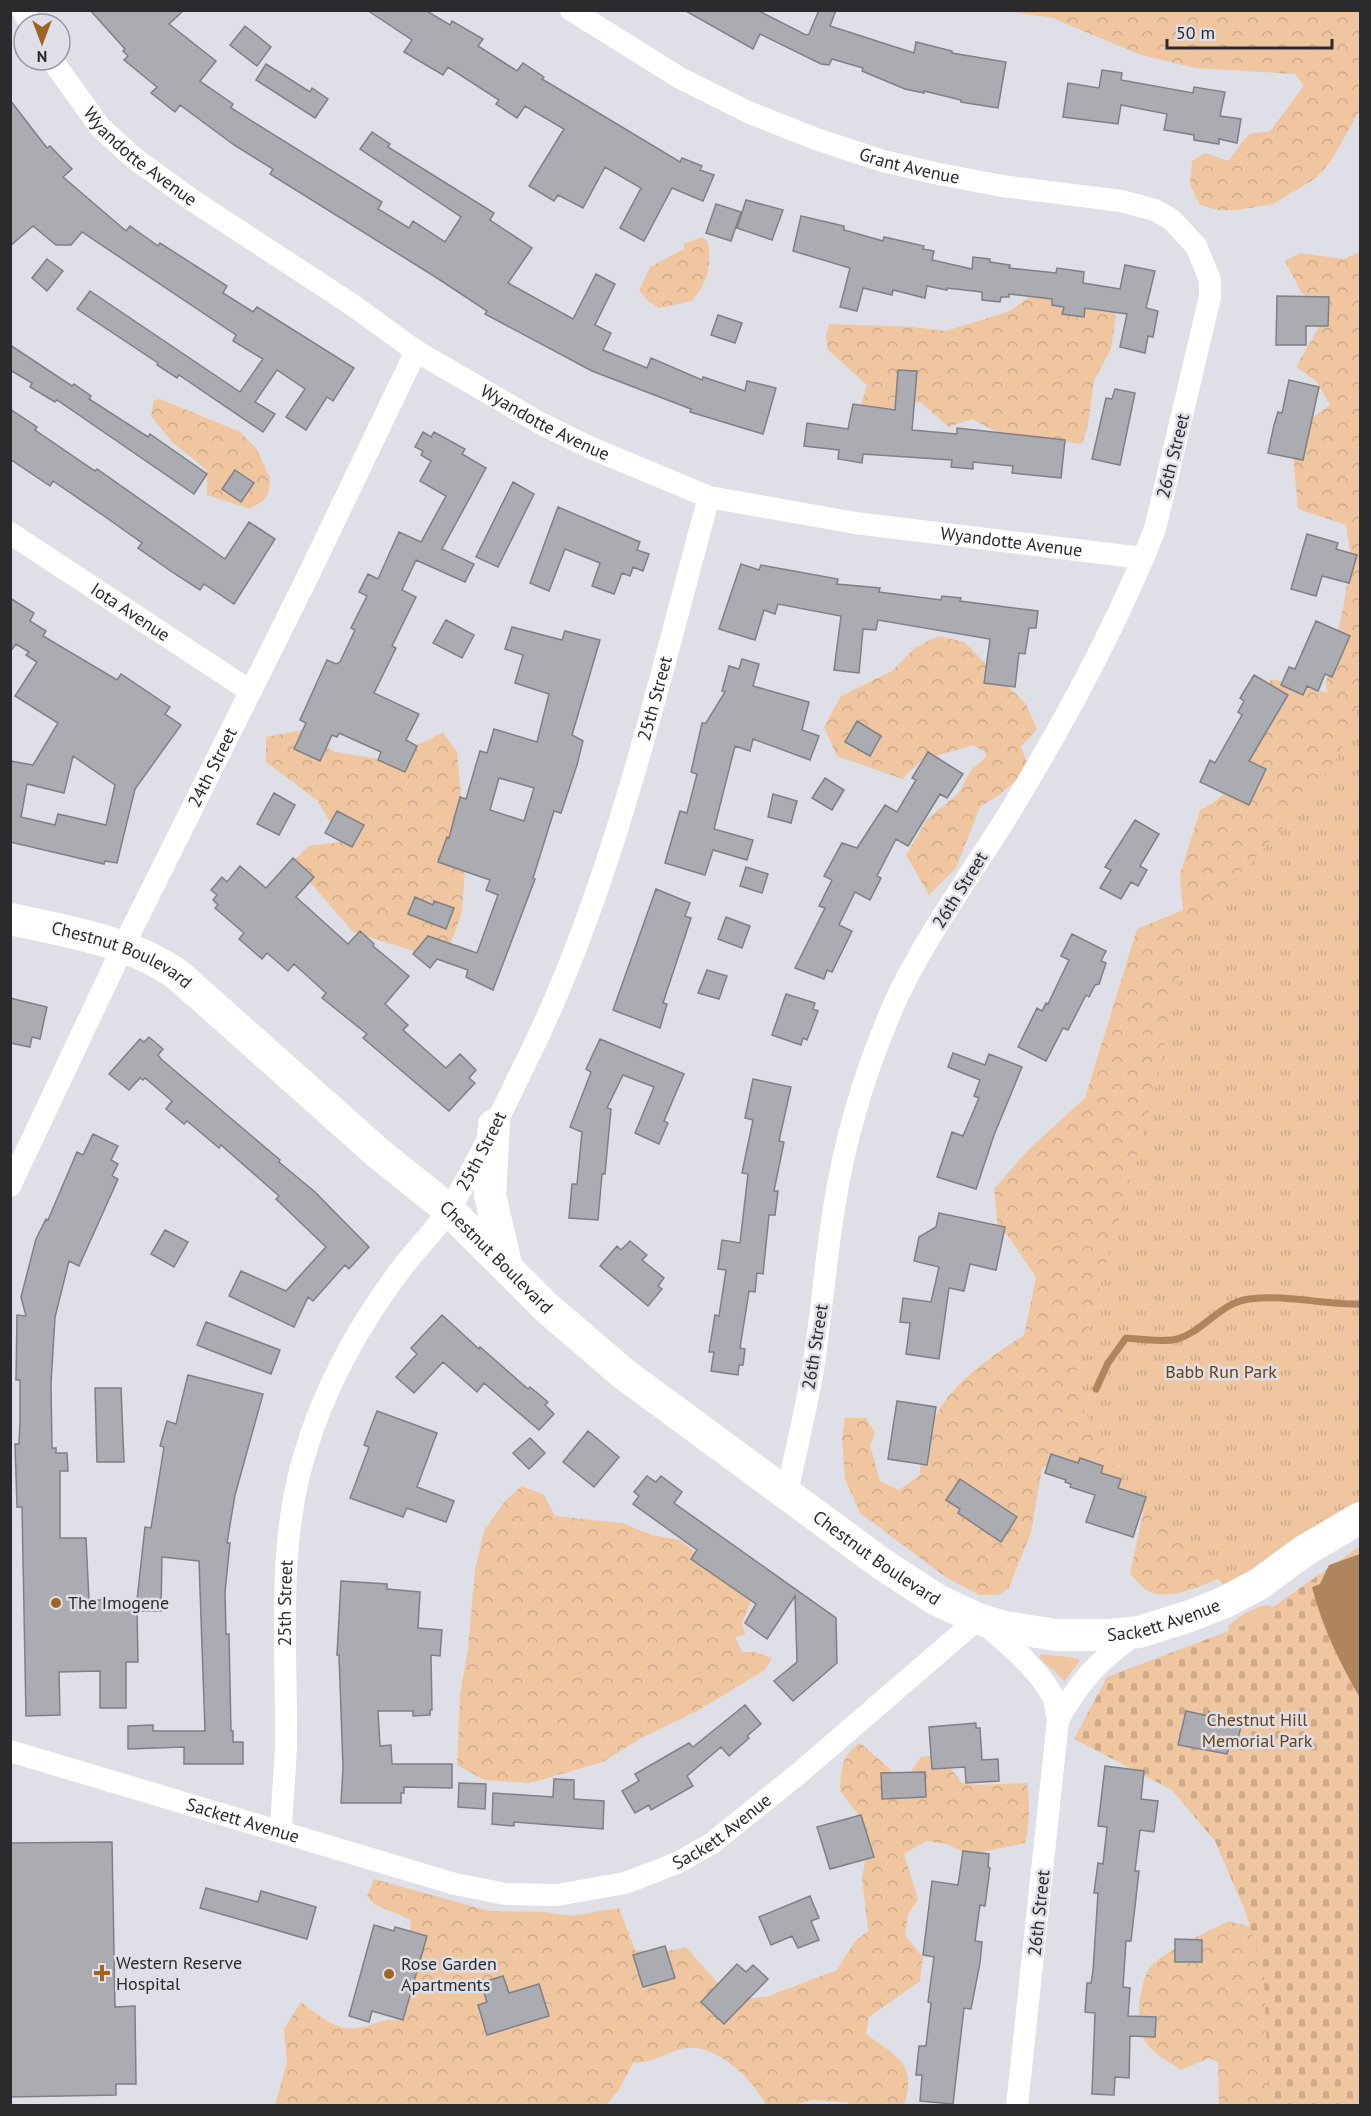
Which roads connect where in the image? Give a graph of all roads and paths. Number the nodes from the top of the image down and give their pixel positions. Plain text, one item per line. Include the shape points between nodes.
1 (571, 10) edge
2 (60, 72) edge
3 (1207, 311) joint
4 (416, 351) junction
5 (709, 497) junction
6 (10, 533) edge
7 (1143, 558) junction
8 (250, 691) junction
9 (10, 919) edge
10 (123, 947) junction
11 (494, 1125) junction
12 (10, 1186) edge
13 (449, 1210) junction
14 (507, 1269) junction
15 (787, 1493) junction
16 (1360, 1518) edge
17 (978, 1619) junction
18 (1139, 1632) junction
19 (1058, 1720) junction
20 (10, 1751) edge
21 (281, 1831) junction
22 (1017, 2106) edge

1 - 3 street, Grant Avenue via 680,78 748,112 826,142 883,161 942,174 1121,201 1155,210 1172,220 1196,246 1210,280
2 - 4 street, Wyandotte Avenue via 84,107 134,158
3 - 7 street, 26th Street via 1155,529
4 - 5 street, Wyandotte Avenue via 540,423
4 - 8 street, 24th Street
5 - 7 street, Wyandotte Avenue via 855,523
5 - 11 street, 25th Street via 600,880 558,991
6 - 8 street, Iota Avenue
7 - 15 street, 26th Street via 1112,631 1085,681 921,952 868,1070 852,1121 834,1206 812,1376
8 - 10 street, 24th Street
9 - 10 street, Chestnut Boulevard
10 - 12 street, 24th Street
10 - 13 street, Chestnut Boulevard via 178,975 378,1153
11 - 13 street, 25th Street
11 - 14 street via 490,1195
13 - 14 street, Chestnut Boulevard
13 - 21 street, 25th Street via 365,1320 321,1405 304,1455 286,1557 286,1745
14 - 15 street, Chestnut Boulevard via 624,1374
15 - 17 street, Chestnut Boulevard via 882,1564 937,1600
16 - 18 street, Sackett Avenue via 1225,1602
17 - 18 street, Sackett Avenue via 1056,1635
17 - 19 street, 26th Street via 1003,1639 1053,1697
17 - 21 street, Sackett Avenue via 711,1844 677,1863 625,1883 557,1895 506,1894 455,1884
18 - 19 street, 26th Street via 1092,1668 1074,1690
19 - 22 street, 26th Street
20 - 21 street, Sackett Avenue

